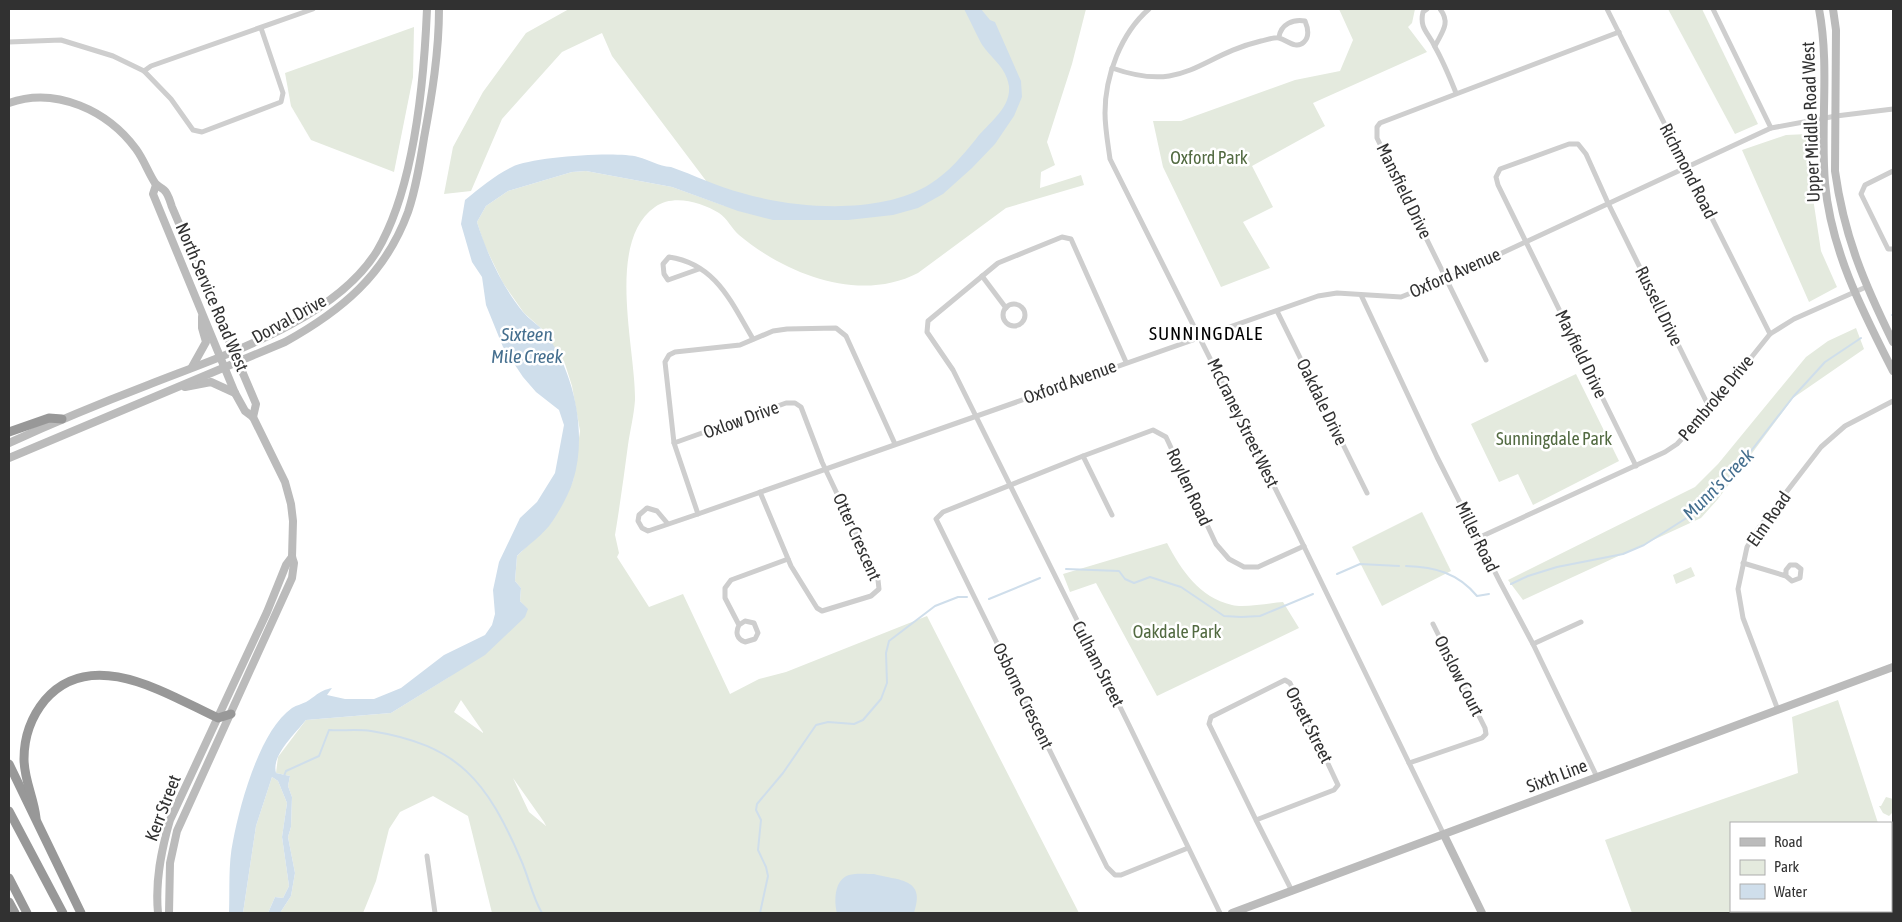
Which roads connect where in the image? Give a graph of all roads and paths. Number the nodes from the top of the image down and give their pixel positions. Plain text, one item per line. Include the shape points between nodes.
1 (313, 9) edge
2 (427, 9) edge
3 (439, 9) edge
4 (1149, 9) edge
5 (1427, 9) edge
6 (1440, 9) edge
7 (1607, 9) edge
8 (1713, 9) edge
9 (1819, 9) edge
10 (1833, 9) edge
11 (261, 28) junction
12 (1619, 32) junction
13 (1279, 37) junction
14 (9, 42) edge
15 (1435, 46) junction
16 (1112, 68) junction
17 (144, 71) junction
18 (1456, 93) junction
19 (9, 103) edge
20 (1893, 109) edge
21 (1836, 116) junction
22 (1823, 119) junction
23 (1771, 128) junction
24 (1686, 167) junction
25 (1893, 171) edge
26 (156, 184) junction
27 (1608, 203) junction
28 (1526, 242) junction
29 (1893, 249) edge
30 (699, 269) junction
31 (982, 276) junction
32 (1446, 279) junction
33 (1866, 287) junction
34 (1854, 292) junction
35 (1361, 295) junction
36 (1006, 308) junction
37 (1277, 310) junction
38 (202, 313) junction
39 (1770, 334) junction
40 (1200, 336) junction
41 (753, 340) junction
42 (1893, 342) edge
43 (234, 350) junction
44 (220, 357) junction
45 (1486, 360) dead end
46 (239, 362) junction
47 (1126, 362) junction
48 (192, 367) junction
49 (225, 368) junction
50 (1893, 371) edge
51 (173, 388) junction
52 (235, 393) junction
53 (1893, 401) edge
54 (1710, 409) junction
55 (974, 416) junction
56 (253, 417) junction
57 (62, 419) junction
58 (9, 432) edge
59 (9, 443) edge
60 (674, 443) junction
61 (895, 444) junction
62 (1083, 456) junction
63 (9, 458) edge
64 (1636, 466) junction
65 (826, 469) junction
66 (1010, 487) junction
67 (760, 492) junction
68 (1367, 493) dead end
69 (698, 514) junction
70 (1112, 515) dead end
71 (668, 524) junction
72 (1478, 538) junction
73 (1304, 546) junction
74 (292, 557) junction
75 (788, 559) junction
76 (1743, 563) junction
77 (1786, 576) dead end
78 (1581, 622) dead end
79 (1433, 624) dead end
80 (739, 625) junction
81 (1533, 644) junction
82 (1893, 667) edge
83 (1778, 710) junction
84 (231, 714) junction
85 (218, 718) junction
86 (1410, 763) junction
87 (9, 764) edge
88 (1596, 777) junction
89 (9, 811) edge
90 (36, 818) junction
91 (1256, 820) junction
92 (1444, 836) junction
93 (1188, 848) junction
94 (427, 856) dead end
95 (9, 878) edge
96 (1292, 891) junction
97 (9, 902) edge
98 (15, 913) edge
99 (27, 913) edge
100 (63, 913) edge
101 (81, 913) edge
102 (158, 913) edge
103 (169, 913) edge
104 (435, 913) edge
105 (1220, 913) edge
106 (1232, 913) edge
107 (1482, 913) edge

1 - 11 street
2 - 43 main road, Dorval Drive via 421,88 403,187 393,220 376,252 349,282 313,312
3 - 46 main road, Dorval Drive via 437,56 416,182 408,212 394,243 376,271 344,305 315,326
4 - 16 street, McCraney Street West via 1136,20
5 - 15 street via 1421,22
6 - 15 street via 1446,16 1446,25
7 - 12 street, Richmond Road
8 - 23 street
9 - 22 main road, Upper Middle Road West via 1824,51
10 - 21 main road, Upper Middle Road West
11 - 17 street
11 - 17 street via 283,93 281,102 270,108 198,132
12 - 18 street, Mansfield Drive
12 - 24 street, Richmond Road
13 - 13 street via 1292,44 1300,44 1305,42 1308,27 1305,21 1296,20 1286,24
13 - 16 street via 1168,77 1130,74
14 - 17 street via 61,40 113,56
15 - 18 street
16 - 40 street, McCraney Street West via 1105,113 1110,159
18 - 32 street, Mansfield Drive via 1380,123 1376,132
19 - 26 main road, North Service Road West via 43,98 74,103 97,113 129,140
20 - 21 street, Oxford Avenue
21 - 22 street, Oxford Avenue
21 - 33 main road, Upper Middle Road West via 1838,194 1851,246
22 - 23 street, Oxford Avenue
22 - 34 main road, Upper Middle Road West via 1825,185 1830,218
23 - 24 street, Oxford Avenue
24 - 27 street, Oxford Avenue
24 - 39 street, Richmond Road
25 - 29 street via 1865,185 1862,194 1888,249
26 - 38 main road, North Service Road West via 153,194
26 - 43 main road, North Service Road West via 165,190
27 - 28 street, Oxford Avenue
27 - 28 street, Russell Drive via 1586,154 1578,144 1569,144 1500,169 1496,177 1498,185
27 - 54 street, Russell Drive
28 - 32 street, Oxford Avenue
28 - 64 street, Mayfield Drive
30 - 30 street via 669,256 663,264 668,280
30 - 41 street via 709,273 721,285
31 - 36 street
31 - 47 street via 998,263 1062,237 1071,239
31 - 55 street, Culham Street via 926,326
32 - 35 street, Oxford Avenue via 1401,297
32 - 45 street, Mansfield Drive
33 - 34 street, Pembroke Drive
33 - 42 main road, Upper Middle Road West
34 - 39 street, Pembroke Drive via 1794,319
34 - 50 main road, Upper Middle Road West
35 - 37 street, Oxford Avenue via 1336,293 1318,296
35 - 72 street, Miller Road
36 - 36 street via 1003,315 1006,324 1017,327 1023,322 1025,310 1019,305 1010,304
37 - 40 street, Oxford Avenue
37 - 68 street, Oakdale Drive
38 - 44 main road, North Service Road West
38 - 48 main road via 206,342
39 - 54 street, Pembroke Drive
40 - 47 street, Oxford Avenue
40 - 73 street, McCraney Street West
41 - 60 street via 723,348 668,355 665,362
41 - 61 street via 787,328 836,328 846,336
43 - 44 main road, Dorval Drive
43 - 46 main road, North Service Road West
44 - 48 main road, Dorval Drive
44 - 49 main road, North Service Road West
46 - 49 main road, Dorval Drive
46 - 56 main road, North Service Road West via 256,404
47 - 55 street, Oxford Avenue
48 - 57 main road, Dorval Drive
49 - 51 main road, Dorval Drive
49 - 52 main road, North Service Road West
51 - 52 main road via 211,382
51 - 63 main road, Dorval Drive
52 - 56 main road, North Service Road West via 245,412
53 - 76 street, Elm Road via 1845,426 1821,447 1758,529
54 - 64 street, Pembroke Drive via 1677,444
55 - 61 street, Oxford Avenue
55 - 66 street, Culham Street
56 - 74 main road, North Service Road West via 285,482 293,522
57 - 58 highway via 50,418
57 - 59 main road, Dorval Drive
60 - 65 street, Oxlow Drive via 786,403 796,403 805,413
60 - 69 street
61 - 65 street, Oxford Avenue
62 - 66 street, Roylen Road
62 - 70 street
62 - 73 street, Roylen Road via 1153,430 1161,432 1216,544 1229,559 1244,567 1258,567
64 - 72 street, Pembroke Drive
65 - 67 street, Oxford Avenue
65 - 75 street, Otter Crescent via 878,580 879,589 871,596 822,611 817,608
66 - 93 street, Culham Street
66 - 93 street, Osborne Crescent via 943,512 936,519 976,602 1107,867 1115,875 1121,875
67 - 69 street, Oxford Avenue
67 - 75 street, Otter Crescent
69 - 71 street, Oxford Avenue
71 - 71 street, Oxford Avenue via 657,511 647,508 639,514 638,521 648,531
72 - 81 street, Miller Road
73 - 86 street, McCraney Street West
74 - 84 main road, North Service Road West via 292,578
74 - 85 main road, North Service Road West
75 - 80 street via 730,580 725,588 725,598
76 - 77 street
76 - 83 street, Elm Road via 1738,589 1744,618
78 - 81 street
79 - 86 street, Onslow Court via 1486,734
80 - 80 street via 736,632 741,640 749,642 755,639 758,633 754,623 745,621
81 - 88 street, Miller Road
82 - 83 main road, Sixth Line
83 - 88 main road, Sixth Line
84 - 85 highway
84 - 103 main road, Kerr Street via 177,830 170,863
85 - 90 highway via 139,682 118,676 85,676 65,683 35,713 25,738 25,773
85 - 102 main road, Kerr Street via 170,820 159,864
86 - 92 street, McCraney Street West
87 - 90 highway
88 - 92 main road, Sixth Line
89 - 100 highway
90 - 101 highway
91 - 91 street, Orsett Street via 1209,724 1216,714 1285,680 1290,683 1338,785 1334,790
91 - 96 street, Orsett Street
92 - 96 main road, Sixth Line
92 - 107 main road
93 - 105 street, Culham Street
94 - 104 street
95 - 99 highway
96 - 106 main road, Sixth Line
97 - 98 highway

